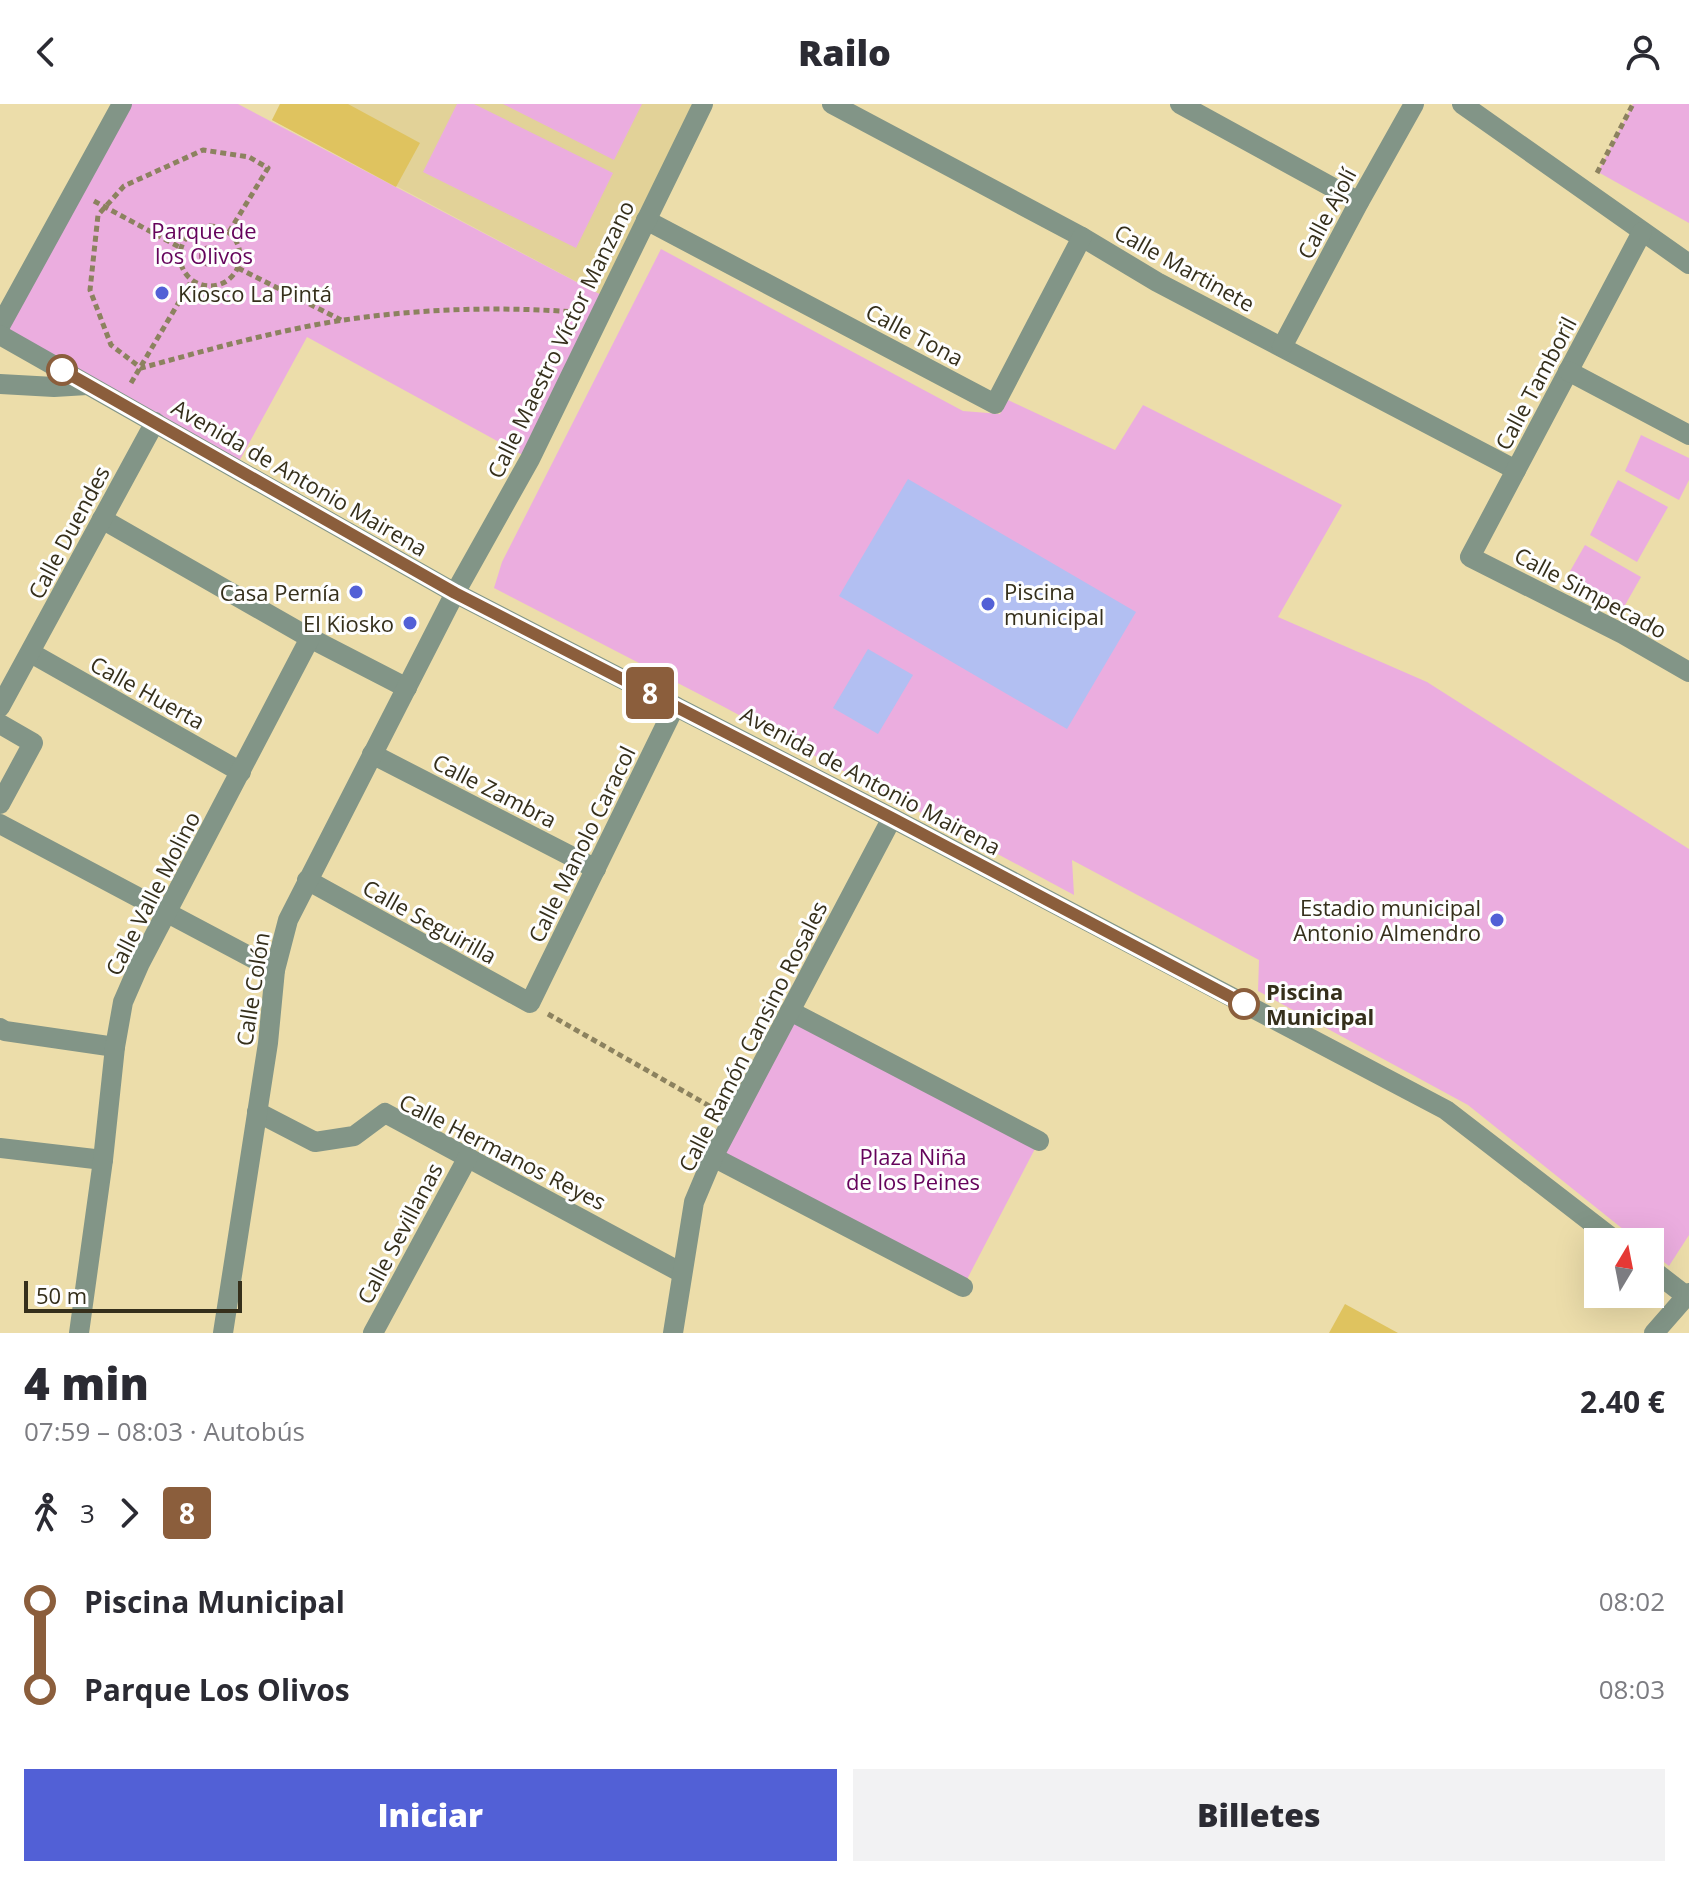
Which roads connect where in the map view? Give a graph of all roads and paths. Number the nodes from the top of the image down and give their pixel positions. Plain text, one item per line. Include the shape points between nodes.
1 (122, 104) edge
2 (703, 104) edge
3 (832, 104) edge
4 (1180, 104) edge
5 (1414, 104) edge
6 (1462, 104) edge
7 (1633, 104) edge
8 (76, 191) junction
9 (1587, 192) junction
10 (1359, 202) junction
11 (106, 207) junction
12 (646, 220) junction
13 (229, 232) junction
14 (1642, 232) junction
15 (1082, 237) junction
16 (181, 248) junction
17 (1689, 264) edge
18 (238, 268) junction
19 (192, 280) junction
20 (600, 314) junction
21 (342, 321) junction
22 (0, 326) edge
23 (0, 335) edge
24 (1282, 347) junction
25 (141, 368) junction
26 (1568, 371) junction
27 (0, 384) edge
28 (87, 385) junction
29 (119, 401) junction
30 (155, 422) junction
31 (1689, 435) edge
32 (1516, 470) junction
33 (102, 519) junction
34 (1470, 557) joint
35 (455, 593) junction
36 (310, 638) junction
37 (31, 653) junction
38 (1689, 672) edge
39 (407, 688) junction
40 (675, 706) junction
41 (0, 707) edge
42 (0, 724) edge
43 (372, 754) junction
44 (241, 772) junction
45 (0, 804) edge
46 (892, 818) junction
47 (0, 824) edge
48 (596, 869) junction
49 (307, 880) junction
50 (168, 912) junction
51 (275, 970) junction
52 (530, 1003) junction
53 (790, 1011) junction
54 (0, 1028) edge
55 (115, 1047) junction
56 (257, 1112) junction
57 (733, 1119) junction
58 (1039, 1141) dead end
59 (0, 1148) edge
60 (468, 1157) junction
61 (713, 1157) junction
62 (103, 1160) junction
63 (1599, 1228) edge
64 (682, 1273) junction
65 (1664, 1278) edge
66 (963, 1287) dead end
67 (1688, 1296) edge
68 (79, 1333) edge
69 (223, 1333) edge
70 (373, 1333) edge
71 (673, 1333) edge
72 (1654, 1333) edge

1 - 8 street
2 - 12 street, Calle Maestro Víctor Manzano
3 - 15 street, Calle Martinete
4 - 10 street
5 - 10 street, Calle Ajolí
6 - 9 street
7 - 9 path
8 - 11 path
8 - 22 street
9 - 14 street
10 - 24 street, Calle Ajolí
11 - 13 path via 124,186 203,150 249,157 268,168
11 - 16 path
11 - 25 path via 98,215 90,290 111,345
12 - 15 street, Calle Tona via 995,404
12 - 20 street, Calle Maestro Víctor Manzano
13 - 16 path via 200,228
13 - 18 path via 239,248
14 - 17 street
14 - 26 street, Calle Tamboril
15 - 24 street, Calle Martinete
16 - 19 path via 182,266
18 - 19 path via 218,285
18 - 21 path
19 - 25 path
20 - 21 path via 429,311
20 - 35 street, Calle Maestro Víctor Manzano via 530,459
21 - 25 path
23 - 28 street, Avenida de Antonio Mairena
24 - 32 street, Calle Martinete
25 - 29 path
26 - 31 street
26 - 32 street, Calle Tamboril
27 - 28 street, Avenida de Antonio Mairena
28 - 29 street, Avenida de Antonio Mairena
29 - 30 street, Avenida de Antonio Mairena
30 - 33 street, Calle Duendes
30 - 35 street, Avenida de Antonio Mairena
32 - 34 street, Calle Tamboril
33 - 36 street
33 - 37 street, Calle Duendes
34 - 38 street, Calle Simpecado
35 - 39 street, Calle Colón
35 - 40 street, Avenida de Antonio Mairena
36 - 39 street
36 - 44 street, Calle Valle Molino
37 - 41 street, Calle Duendes
37 - 44 street, Calle Huerta
39 - 43 street, Calle Colón
40 - 46 street, Avenida de Antonio Mairena
40 - 48 street, Calle Manolo Caracol
42 - 45 street via 33,743
43 - 48 street, Calle Zambra
43 - 49 street, Calle Colón
44 - 50 street, Calle Valle Molino
46 - 53 street, Calle Ramón Cansino Rosales
46 - 63 street, Avenida de Antonio Mairena via 1446,1110
47 - 50 street
48 - 52 street, Calle Manolo Caracol
49 - 51 street, Calle Colón via 288,920
49 - 52 street, Calle Seguirilla
50 - 51 street
50 - 55 street, Calle Valle Molino via 123,1002
51 - 56 street, Calle Colón
52 - 57 path
53 - 57 street, Calle Ramón Cansino Rosales
53 - 58 street
54 - 55 street
55 - 62 street, Calle Valle Molino
56 - 60 street, Calle Hermanos Reyes via 315,1142 354,1136 385,1113
56 - 69 street, Calle Colón
57 - 61 street, Calle Ramón Cansino Rosales
59 - 62 street
60 - 64 street, Calle Hermanos Reyes
60 - 70 street, Calle Sevillanas
61 - 64 street, Calle Ramón Cansino Rosales via 694,1202
61 - 66 street
62 - 68 street, Calle Valle Molino
64 - 71 street, Calle Ramón Cansino Rosales
65 - 67 street
67 - 72 street

